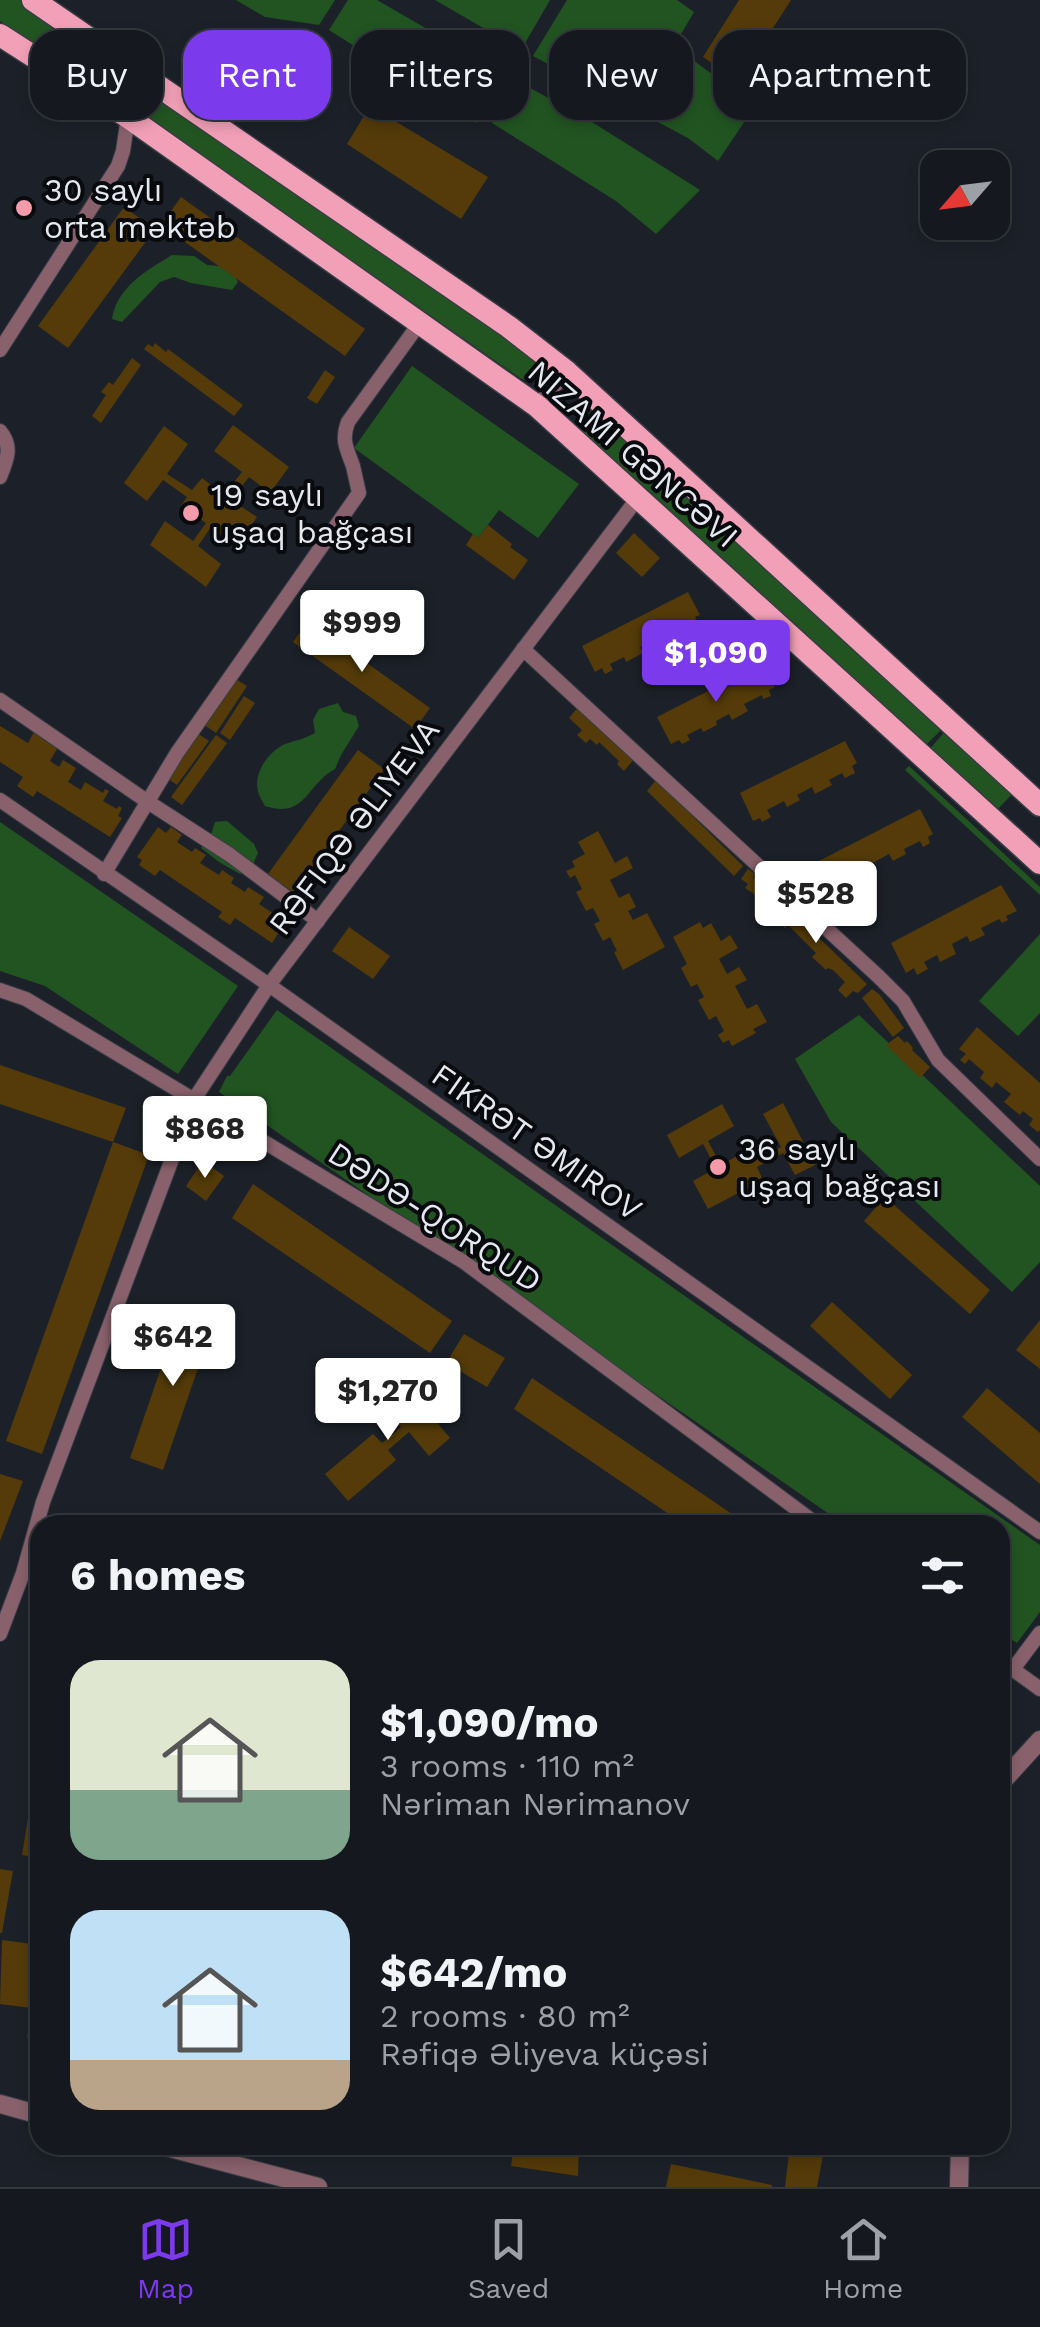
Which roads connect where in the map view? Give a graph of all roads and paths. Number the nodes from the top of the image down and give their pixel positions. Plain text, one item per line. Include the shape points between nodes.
1 (33, 0) edge
2 (77, 30) edge
3 (0, 35) edge
4 (30, 54) edge
5 (163, 89) edge
6 (128, 120) edge
7 (132, 120) edge
8 (419, 324) junction
9 (0, 350) edge
10 (567, 372) junction
11 (537, 406) junction
12 (0, 431) edge
13 (0, 477) edge
14 (637, 498) junction
15 (524, 649) junction
16 (0, 700) edge
17 (0, 800) edge
18 (148, 802) junction
19 (1040, 805) edge
20 (1040, 863) edge
21 (104, 874) junction
22 (318, 921) junction
23 (269, 985) junction
24 (0, 990) edge
25 (195, 1098) junction
26 (1040, 1160) edge
27 (39, 1515) edge
28 (805, 1515) edge
29 (1040, 1532) edge
30 (30, 1548) edge
31 (1040, 1632) edge
32 (0, 1634) edge
33 (1010, 1661) edge
34 (1010, 1668) edge
35 (1040, 1688) edge
36 (1040, 1740) edge
37 (1010, 1773) edge
38 (0, 2104) edge
39 (30, 2112) edge
40 (197, 2155) edge
41 (960, 2155) edge
42 (318, 2187) edge
43 (959, 2187) edge

1 - 2 main road, NIZAMI GƏNCƏVI
3 - 4 main road, NIZAMI GƏNCƏVI
5 - 10 main road, NIZAMI GƏNCƏVI
6 - 9 street via 118,166
7 - 8 main road, NIZAMI GƏNCƏVI
8 - 11 main road, NIZAMI GƏNCƏVI
8 - 18 street via 344,433 359,493
10 - 11 street
10 - 19 main road, NIZAMI GƏNCƏVI
11 - 14 main road, NIZAMI GƏNCƏVI
12 - 13 street via 9,450
14 - 15 street, RƏFIQƏ ƏLIYEVA
14 - 20 main road, NIZAMI GƏNCƏVI
15 - 22 street, RƏFIQƏ ƏLIYEVA
15 - 26 street via 879,977 903,1001 938,1060
16 - 18 street
17 - 21 street, FIKRƏT ƏMIROV
18 - 21 street
18 - 22 street
21 - 23 street, FIKRƏT ƏMIROV
22 - 23 street, RƏFIQƏ ƏLIYEVA
23 - 25 street, RƏFIQƏ ƏLIYEVA
23 - 29 street, FIKRƏT ƏMIROV
24 - 25 street, DƏDƏ-QORQUD
25 - 27 street, RƏFIQƏ ƏLIYEVA
25 - 28 street, DƏDƏ-QORQUD via 464,1262
30 - 32 street, RƏFIQƏ ƏLIYEVA
31 - 33 street
34 - 35 street
36 - 37 street
38 - 39 street
40 - 42 street
41 - 43 street

